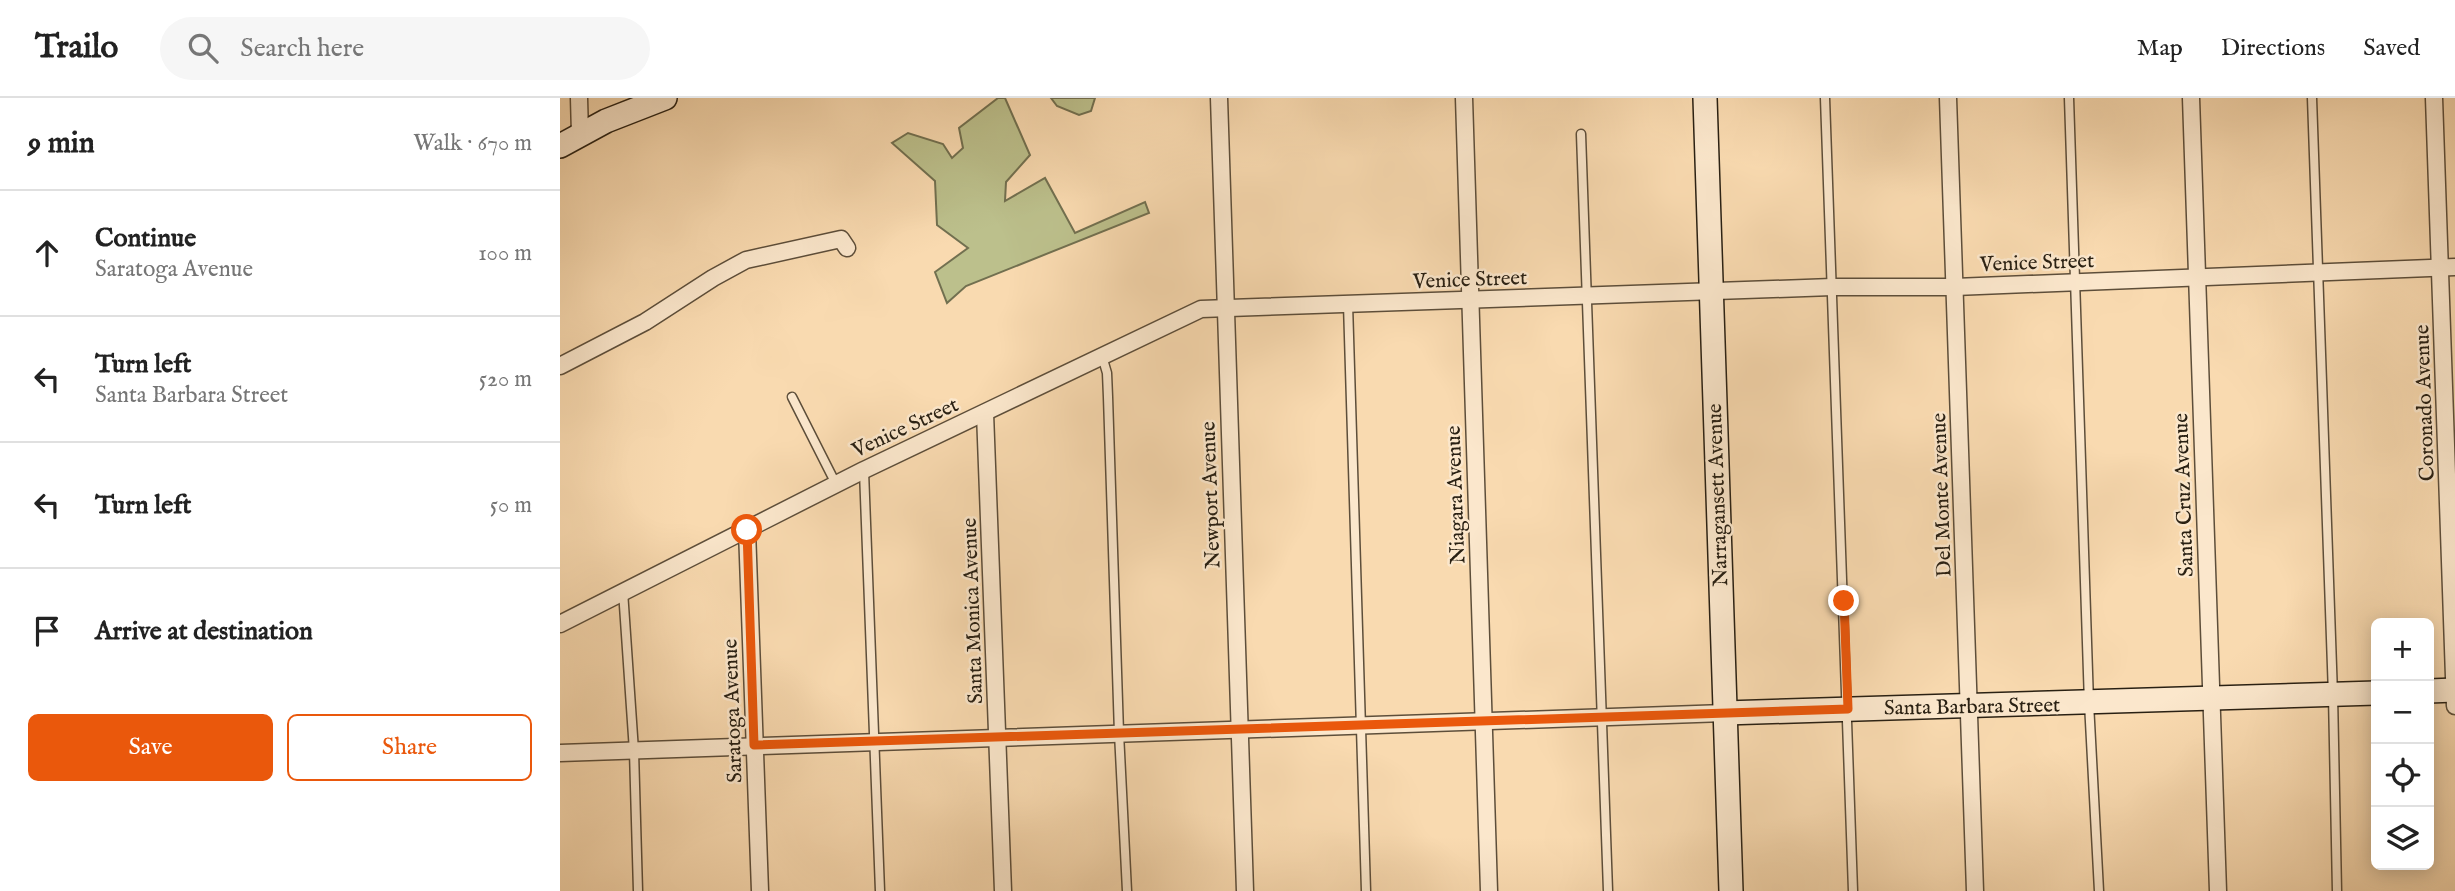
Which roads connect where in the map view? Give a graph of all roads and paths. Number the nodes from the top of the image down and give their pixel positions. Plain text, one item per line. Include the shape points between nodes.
1 (579, 98) edge
2 (665, 98) edge
3 (1219, 98) edge
4 (1464, 98) edge
5 (1705, 98) edge
6 (1825, 98) edge
7 (1948, 98) edge
8 (2069, 98) edge
9 (2192, 98) edge
10 (2312, 98) edge
11 (2434, 98) edge
12 (580, 134) junction
13 (1581, 134) dead end
14 (560, 146) edge
15 (847, 247) dead end
16 (2447, 267) edge
17 (2318, 272) junction
18 (2198, 277) junction
19 (2076, 282) junction
20 (1832, 287) junction
21 (1955, 287) junction
22 (1710, 292) junction
23 (1589, 296) junction
24 (1470, 300) junction
25 (1348, 304) junction
26 (1226, 309) junction
27 (1102, 355) junction
28 (560, 366) edge
29 (792, 397) dead end
30 (985, 413) junction
31 (864, 470) junction
32 (836, 484) junction
33 (747, 530) junction
34 (623, 591) junction
35 (560, 624) edge
36 (2455, 690) edge
37 (2434, 691) edge
38 (2371, 693) edge
39 (2333, 695) junction
40 (2211, 699) junction
41 (2089, 703) junction
42 (1969, 705) junction
43 (2455, 706) edge
44 (1848, 709) junction
45 (1725, 713) junction
46 (1603, 717) junction
47 (1482, 722) junction
48 (1361, 726) junction
49 (1239, 731) junction
50 (1119, 733) junction
51 (998, 737) junction
52 (875, 742) junction
53 (754, 745) junction
54 (634, 751) junction
55 (560, 753) edge
56 (638, 891) edge
57 (760, 891) edge
58 (880, 891) edge
59 (1003, 891) edge
60 (1127, 891) edge
61 (1245, 891) edge
62 (1366, 891) edge
63 (1489, 891) edge
64 (1608, 891) edge
65 (1731, 891) edge
66 (1853, 891) edge
67 (1975, 891) edge
68 (2099, 891) edge
69 (2218, 891) edge
70 (2337, 891) edge

1 - 12 street
2 - 12 street
3 - 26 street, Newport Avenue
4 - 24 street, Niagara Avenue
5 - 22 street, Narragansett Avenue
6 - 20 lane
7 - 21 street, Del Monte Avenue
8 - 19 lane
9 - 18 street, Santa Cruz Avenue
10 - 17 lane
11 - 16 street, Coronado Avenue
12 - 14 street
13 - 23 lane
15 - 28 street via 841,239 746,260 645,322
16 - 17 street, Venice Street
16 - 36 street, Coronado Avenue
17 - 18 street, Venice Street
17 - 39 lane
18 - 19 street, Venice Street
18 - 40 street, Santa Cruz Avenue
19 - 21 street, Venice Street
19 - 41 lane
20 - 21 street, Venice Street
20 - 22 street, Venice Street
20 - 44 lane
21 - 42 street, Del Monte Avenue
22 - 23 street, Venice Street
22 - 45 street, Narragansett Avenue
23 - 24 street, Venice Street
23 - 46 lane
24 - 25 street, Venice Street
24 - 47 street, Niagara Avenue
25 - 26 street, Venice Street
25 - 48 lane
26 - 27 street, Venice Street via 1201,309
26 - 49 street, Newport Avenue
27 - 30 street, Venice Street
27 - 50 lane via 1107,373
29 - 32 lane
30 - 31 street, Venice Street
30 - 51 street, Santa Monica Avenue
31 - 32 street, Venice Street
31 - 52 lane
32 - 33 street, Venice Street
33 - 34 street, Venice Street
33 - 53 street, Saratoga Avenue
34 - 35 street, Venice Street
34 - 54 lane
36 - 37 street
36 - 43 street, Coronado Avenue
38 - 39 street, Santa Barbara Street
39 - 40 street, Santa Barbara Street
39 - 70 lane
40 - 41 street, Santa Barbara Street
40 - 69 street, Santa Cruz Avenue
41 - 42 street, Santa Barbara Street
41 - 68 lane
42 - 44 street, Santa Barbara Street
42 - 67 street, Del Monte Avenue
44 - 45 street, Santa Barbara Street
44 - 66 lane
45 - 46 street, Santa Barbara Street
45 - 65 street, Narragansett Avenue
46 - 47 street, Santa Barbara Street
46 - 64 lane
47 - 48 street, Santa Barbara Street
47 - 63 street, Niagara Avenue
48 - 49 street, Santa Barbara Street
48 - 62 lane
49 - 50 street, Santa Barbara Street
49 - 61 street, Newport Avenue
50 - 51 street, Santa Barbara Street
50 - 60 lane
51 - 52 street, Santa Barbara Street
51 - 59 street, Santa Monica Avenue
52 - 53 street, Santa Barbara Street
52 - 58 lane
53 - 54 street, Santa Barbara Street
53 - 57 street, Saratoga Avenue
54 - 55 street, Santa Barbara Street
54 - 56 lane

